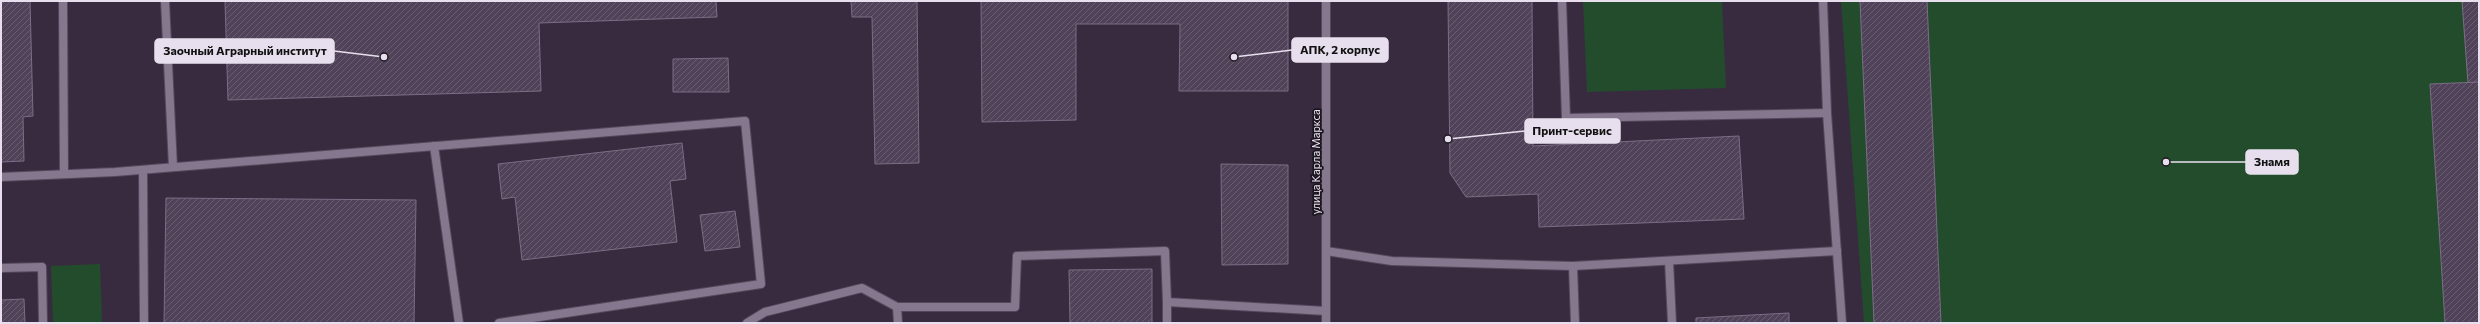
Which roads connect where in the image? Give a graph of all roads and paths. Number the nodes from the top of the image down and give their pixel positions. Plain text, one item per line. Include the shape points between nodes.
1 (64, 1) edge
2 (164, 1) edge
3 (1326, 1) edge
4 (1562, 1) edge
5 (1823, 1) edge
6 (1827, 113) junction
7 (434, 146) junction
8 (173, 167) junction
9 (143, 170) junction
10 (64, 174) junction
11 (1, 177) edge
12 (1326, 251) junction
13 (1836, 251) junction
14 (1669, 261) junction
15 (1573, 266) junction
16 (1, 268) edge
17 (1167, 302) junction
18 (897, 307) junction
19 (1326, 311) junction
20 (43, 323) edge
21 (144, 323) edge
22 (459, 323) edge
23 (499, 323) edge
24 (747, 323) edge
25 (898, 323) edge
26 (1167, 323) edge
27 (1326, 323) edge
28 (1575, 323) edge
29 (1672, 323) edge
30 (1842, 323) edge

1 - 10 street
2 - 8 street
3 - 12 street, улица Карла Маркса
4 - 6 street via 1566,118
5 - 6 street
6 - 13 street
7 - 8 street
7 - 22 street
7 - 23 street via 745,121 761,284
8 - 9 street
9 - 10 street
9 - 21 street
10 - 11 street
12 - 15 street via 1392,261
12 - 19 street, улица Карла Маркса
13 - 14 street
13 - 30 street
14 - 15 street
14 - 29 street
15 - 28 street
16 - 20 street via 42,267
17 - 18 street via 1165,251 1017,256 1015,307
17 - 19 street
17 - 26 street
18 - 24 street via 862,288 765,312
18 - 25 street
19 - 27 street, улица Карла Маркса

